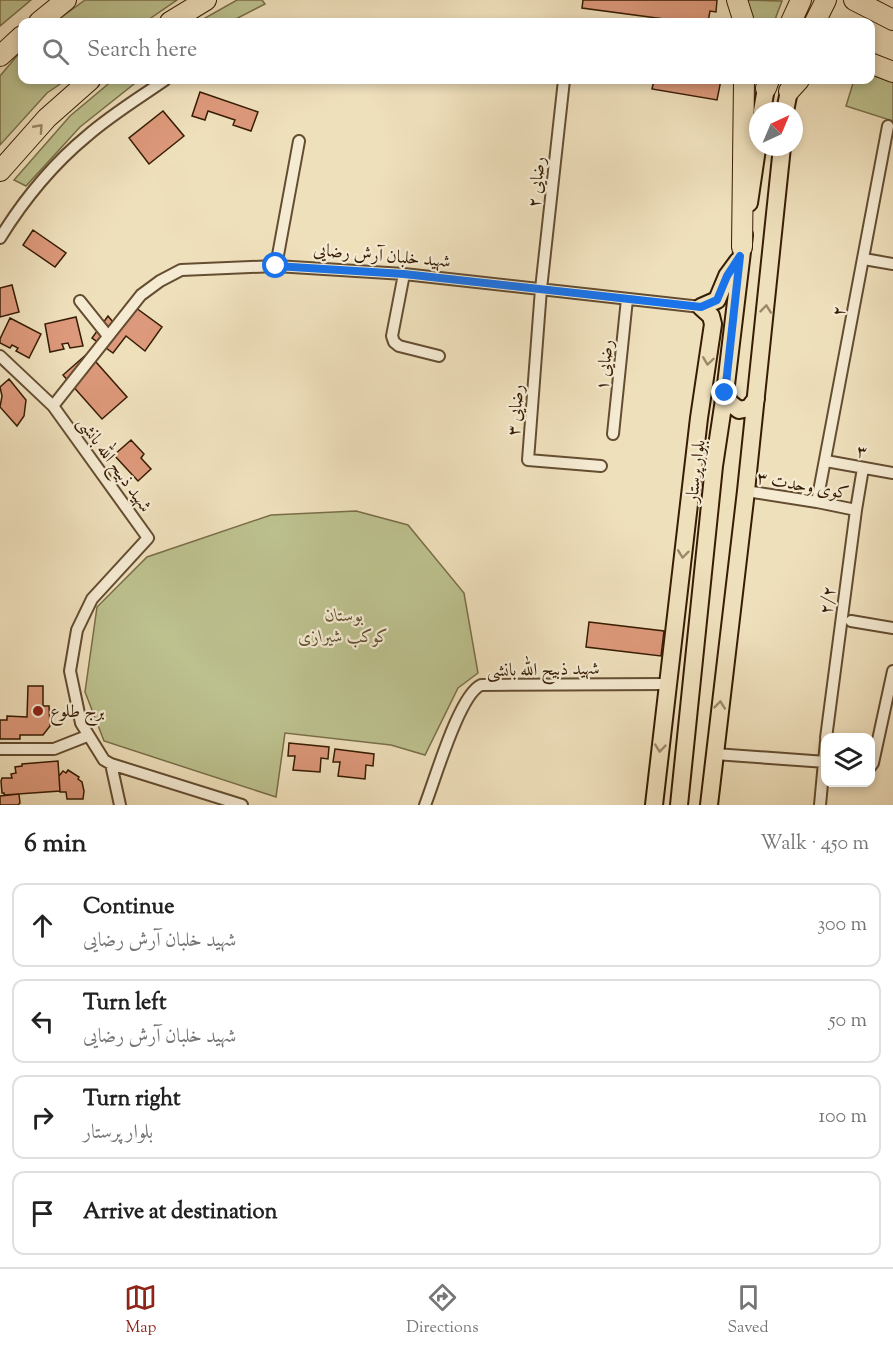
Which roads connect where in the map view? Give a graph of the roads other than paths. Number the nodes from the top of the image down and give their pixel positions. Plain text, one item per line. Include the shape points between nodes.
1 (66, 0) edge
2 (206, 0) edge
3 (737, 0) edge
4 (801, 0) edge
5 (826, 0) edge
6 (854, 0) edge
7 (887, 17) edge
8 (44, 18) edge
9 (177, 18) edge
10 (743, 18) edge
11 (793, 18) edge
12 (817, 18) edge
13 (18, 40) edge
14 (0, 56) edge
15 (875, 65) edge
16 (893, 72) edge
17 (85, 84) edge
18 (159, 84) edge
19 (564, 84) edge
20 (744, 84) edge
21 (767, 84) edge
22 (793, 84) edge
23 (764, 102) edge
24 (788, 102) edge
25 (888, 126) dead end
26 (299, 141) dead end
27 (756, 156) edge
28 (781, 156) edge
29 (0, 171) edge
30 (0, 238) edge
31 (741, 252) junction
32 (864, 259) junction
33 (893, 264) edge
34 (276, 266) junction
35 (404, 274) junction
36 (541, 289) junction
37 (627, 299) junction
38 (80, 301) dead end
39 (701, 307) junction
40 (108, 336) junction
41 (0, 356) edge
42 (439, 356) dead end
43 (725, 393) junction
44 (756, 399) junction
45 (53, 406) junction
46 (720, 428) junction
47 (752, 430) junction
48 (613, 434) dead end
49 (826, 461) junction
50 (601, 466) dead end
51 (863, 468) junction
52 (893, 473) edge
53 (746, 491) junction
54 (817, 502) junction
55 (856, 510) junction
56 (678, 612) junction
57 (850, 621) dead end
58 (893, 628) edge
59 (697, 636) junction
60 (670, 657) junction
61 (893, 671) edge
62 (667, 684) junction
63 (827, 733) edge
64 (87, 736) junction
65 (0, 749) edge
66 (875, 750) edge
67 (715, 754) junction
68 (821, 762) edge
69 (111, 764) junction
70 (822, 787) edge
71 (120, 805) edge
72 (242, 805) edge
73 (425, 805) edge
74 (654, 805) edge
75 (679, 805) edge
76 (709, 805) edge
77 (820, 805) edge

1 - 8 highway
2 - 9 highway
3 - 10 highway
4 - 11 highway
5 - 12 highway
6 - 7 highway
13 - 14 highway
15 - 16 highway
29 -> 17 highway via 47,118
18 - 30 street via 86,137 51,171
19 - 36 street, رضایی ۲
20 - 31 highway
21 - 23 main road
22 - 24 main road
25 - 32 street, ۲
26 - 34 street
27 - 31 main road, بلوار پرستار
44 -> 28 main road
31 - 39 main road via 717,300
31 - 43 main road, بلوار پرستار
32 - 33 street
32 - 49 street, ۲
34 - 35 street, شهید خلبان آرش رضایی
34 - 40 street, شهید خلبان آرش رضایی via 181,270 141,295
35 - 36 street, شهید خلبان آرش رضایی
35 - 42 street via 394,342
36 - 37 street, شهید خلبان آرش رضایی
36 - 50 street, رضایی ۳ via 528,460
37 - 39 street, شهید خلبان آرش رضایی
37 - 48 street, رضایی ۱
38 - 40 street
39 -> 56 main road via 713,324
40 - 45 street, شهید خلبان آرش رضایی
41 - 45 street, شهید ذبیح الله بانشی
43 - 44 main road via 739,410 748,408
43 - 46 main road, بلوار پرستار
44 - 47 main road
45 - 64 street, شهید ذبیح الله بانشی via 148,538 92,598 77,630 70,671
46 - 47 main road via 735,419
46 - 59 main road, بلوار پرستار
47 - 53 main road
49 - 51 street, ۳
49 - 54 street, ۲
51 - 52 street, ۳
51 - 55 street, ۲/۲
53 - 54 street, کوی وحدت ۳
67 -> 53 main road
54 - 55 street, کوی وحدت ۳
55 - 63 street, ۲/۲
56 - 59 main road
56 - 60 main road
57 - 58 street
59 - 60 main road
59 - 75 main road, بلوار پرستار
60 - 62 main road
61 - 66 street
62 - 73 street, شهید ذبیح الله بانشی via 476,687 459,715
62 -> 74 main road
64 - 65 street via 54,749
64 - 69 street, شهید ذبیح الله بانشی
67 - 68 street
67 - 76 main road
69 - 71 street
69 - 72 street
70 - 77 street, ۲/۲

